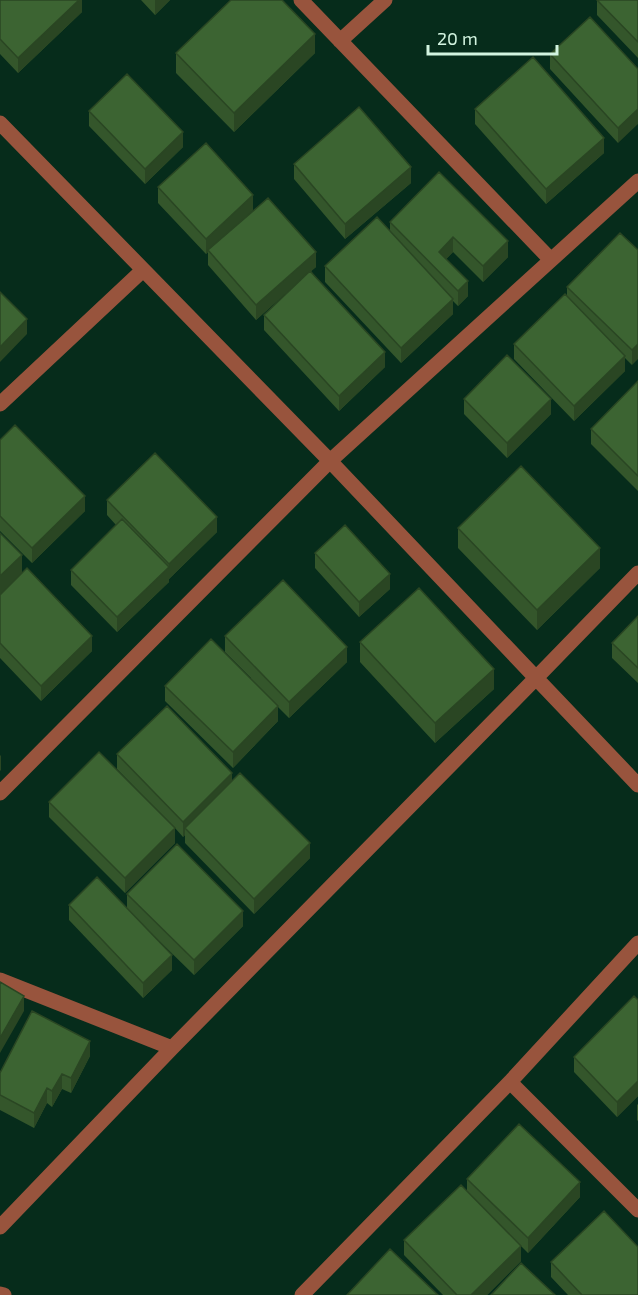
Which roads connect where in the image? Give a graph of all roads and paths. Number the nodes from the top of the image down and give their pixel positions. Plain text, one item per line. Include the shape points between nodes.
1 (301, 0) edge
2 (385, 0) edge
3 (340, 41) junction
4 (0, 123) edge
5 (638, 181) edge
6 (551, 260) junction
7 (143, 270) junction
8 (0, 405) edge
9 (330, 461) junction
10 (638, 573) edge
11 (536, 678) junction
12 (638, 785) edge
13 (0, 793) edge
14 (638, 943) edge
15 (0, 980) edge
16 (172, 1048) junction
17 (510, 1082) junction
18 (638, 1210) edge
19 (0, 1227) edge
20 (0, 1294) edge
21 (4, 1295) edge
22 (302, 1295) edge

1 - 3 street
2 - 3 street
3 - 6 street
4 - 7 street
5 - 6 street
6 - 9 street
7 - 8 street
7 - 9 street
9 - 11 street
9 - 13 street
10 - 11 street
11 - 12 street
11 - 16 street
14 - 17 street
15 - 16 street
16 - 19 street
17 - 18 street
17 - 22 street
20 - 21 street

